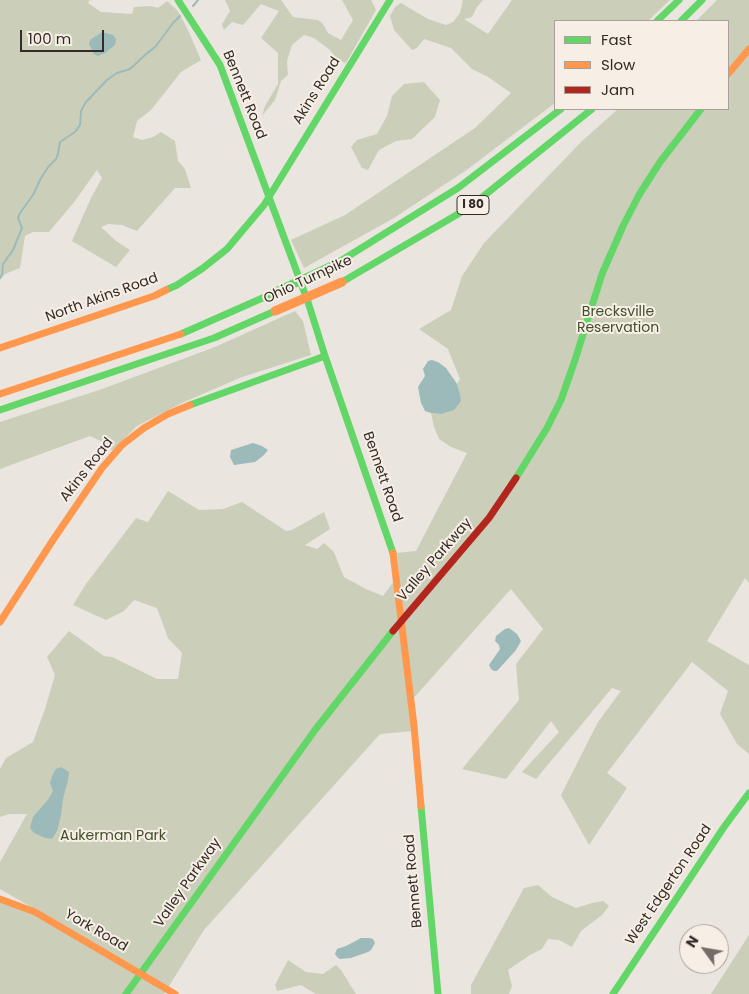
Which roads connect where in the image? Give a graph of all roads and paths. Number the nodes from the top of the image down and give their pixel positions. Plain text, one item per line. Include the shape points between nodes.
1 (178, 0) edge
2 (390, 0) edge
3 (679, 0) edge
4 (702, 0) edge
5 (658, 20) edge
6 (682, 20) edge
7 (749, 49) edge
8 (729, 73) edge
9 (560, 110) edge
10 (591, 110) edge
11 (699, 110) edge
12 (268, 196) junction
13 (0, 348) edge
14 (325, 356) junction
15 (0, 394) edge
16 (0, 410) edge
17 (402, 619) junction
18 (0, 622) edge
19 (749, 793) edge
20 (0, 899) edge
21 (140, 974) junction
22 (126, 994) edge
23 (175, 994) edge
24 (438, 994) edge
25 (613, 994) edge

1 - 12 main road, Bennett Road via 220,65
2 - 12 main road, Akins Road
3 - 5 main road
4 - 6 main road
7 - 8 main road
9 - 15 main road, Ohio Turnpike / I 80, bridge via 458,188 334,265 177,336
10 - 16 main road, Ohio Turnpike / I 80, bridge via 470,207 342,282 214,338
11 - 17 main road, Valley Parkway via 660,162 623,226 602,274 564,392 547,428 489,518
12 - 13 main road, North Akins Road via 228,249 177,285 125,307
12 - 14 main road, Bennett Road
14 - 17 main road, Bennett Road via 394,556
14 - 18 main road, Akins Road via 168,414 122,446 102,468
17 - 21 main road, Valley Parkway via 309,738
17 - 24 main road, Bennett Road
19 - 25 main road, West Edgerton Road
20 - 21 main road, York Road via 35,912
21 - 22 main road, Valley Parkway
21 - 23 main road, York Road

